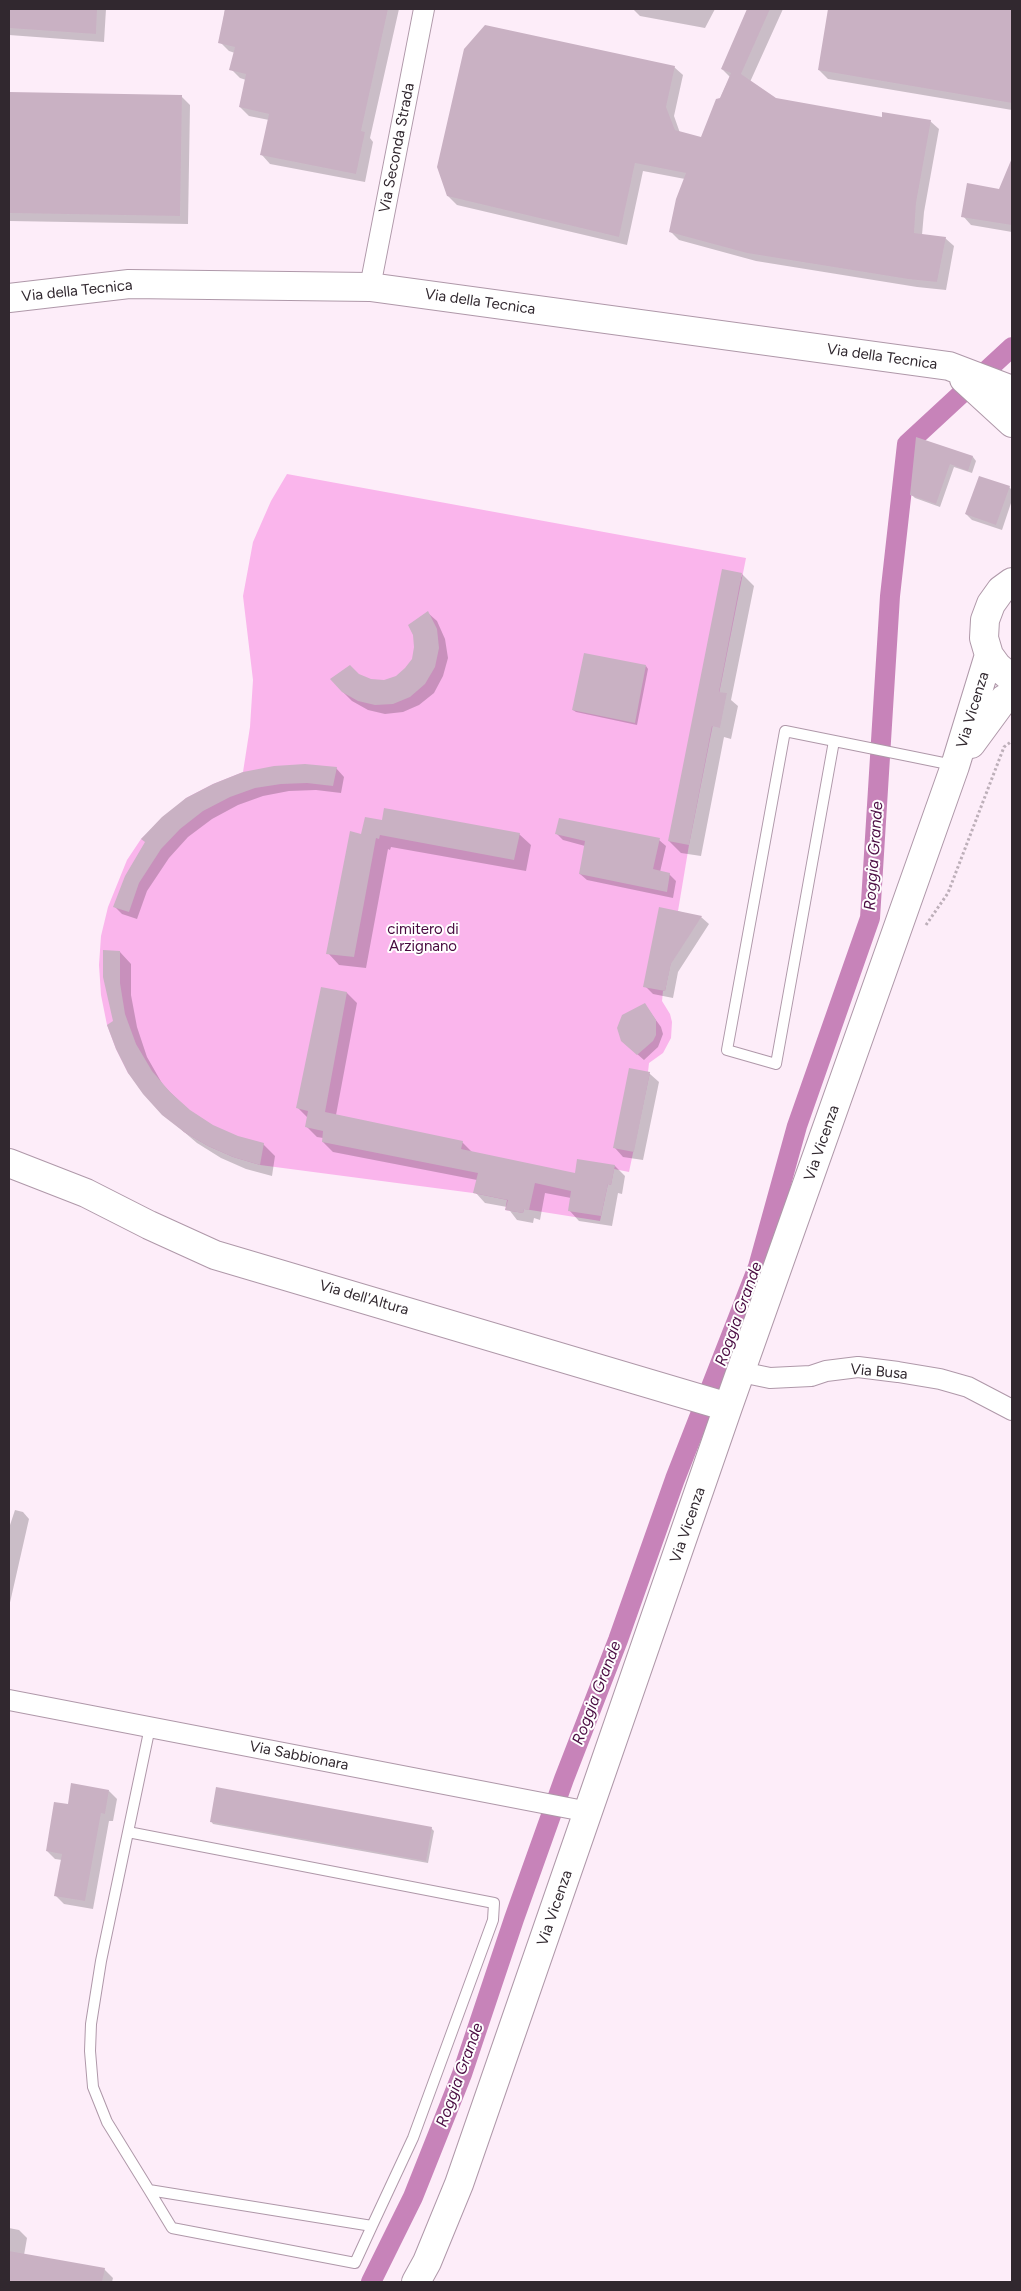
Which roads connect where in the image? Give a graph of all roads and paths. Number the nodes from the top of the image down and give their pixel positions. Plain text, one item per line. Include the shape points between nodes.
1 (424, 9) edge
2 (370, 287) junction
3 (9, 298) edge
4 (950, 366) junction
5 (1012, 390) edge
6 (1012, 423) edge
7 (1012, 582) edge
8 (989, 655) junction
9 (1012, 679) edge
10 (1012, 695) edge
11 (834, 741) junction
12 (1012, 741) edge
13 (955, 766) junction
14 (926, 925) dead end
15 (9, 1163) edge
16 (741, 1372) junction
17 (728, 1407) junction
18 (1012, 1410) edge
19 (9, 1700) edge
20 (150, 1727) junction
21 (588, 1812) junction
22 (128, 1832) junction
23 (148, 2190) junction
24 (372, 2226) junction
25 (416, 2282) edge

1 - 2 street, Via Seconda Strada
2 - 3 main road, Via della Tecnica via 129,284
2 - 4 main road, Via della Tecnica
4 - 5 main road, Via della Tecnica
4 - 6 main road, Via della Tecnica
7 - 8 main road, Via Vicenza via 991,604 985,620 984,638
8 - 9 main road, Via Vicenza
8 - 13 main road, Via Vicenza
10 - 13 main road, Via Vicenza via 1004,699
11 - 11 lane via 785,731 727,1050 776,1064
11 - 13 lane
12 - 14 path via 1004,747 948,893
13 - 16 main road, Via Vicenza
15 - 17 main road, Via dell'Altura via 86,1193 215,1255
16 - 17 main road, Via Vicenza
16 - 18 street, Via Busa via 770,1378 811,1376 858,1367 898,1372 968,1387
17 - 21 main road, Via Vicenza
19 - 20 street, Via Sabbionara
20 - 21 street, Via Sabbionara
20 - 22 lane
21 - 25 main road, Via Vicenza via 459,2184
22 - 23 lane via 101,1961 90,2051 93,2087 107,2122
22 - 24 lane via 494,1903 493,1920 412,2138
23 - 24 lane
23 - 24 lane via 172,2228 355,2263

